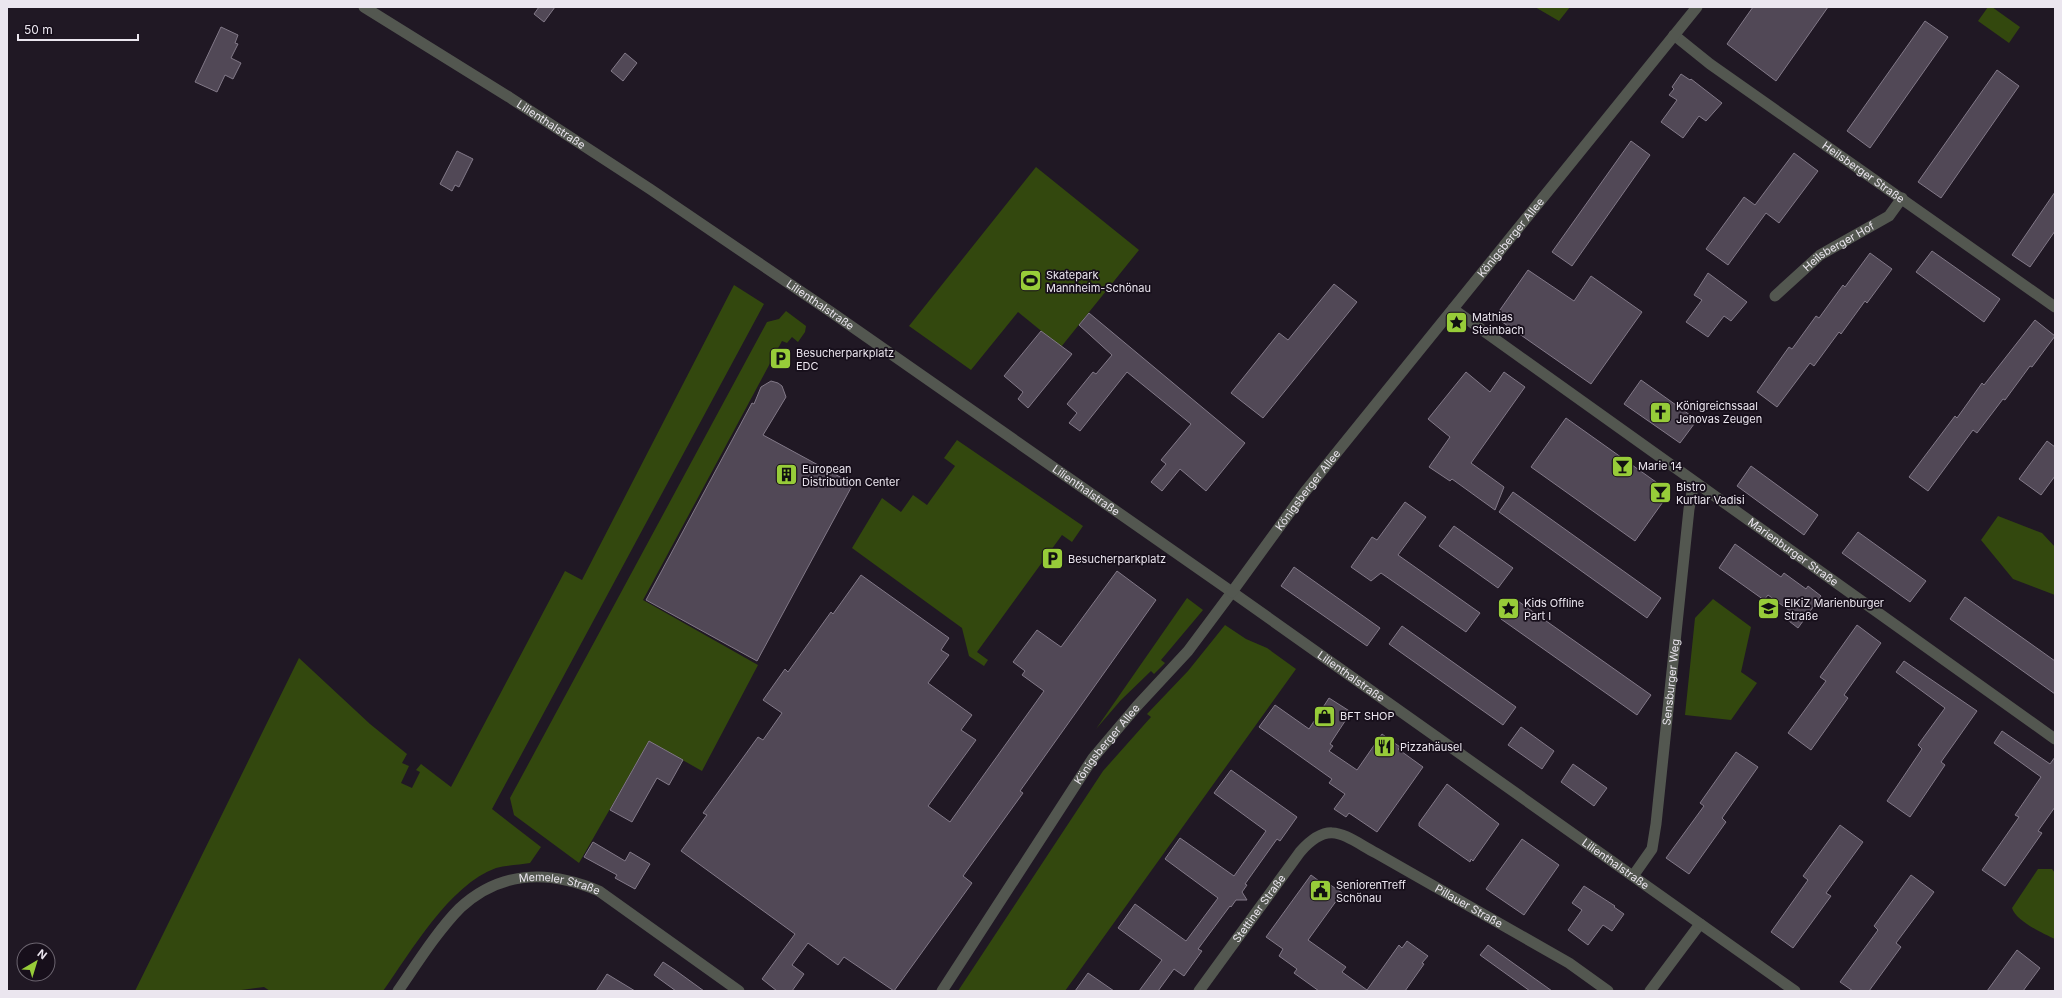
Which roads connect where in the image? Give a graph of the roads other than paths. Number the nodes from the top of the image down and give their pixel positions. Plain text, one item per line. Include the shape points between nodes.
1 (364, 7) edge
2 (1697, 7) edge
3 (1674, 35) junction
4 (1902, 198) junction
5 (1775, 296) dead end
6 (2055, 307) edge
7 (1453, 309) junction
8 (1694, 482) junction
9 (1232, 592) junction
10 (2055, 739) edge
11 (1326, 832) joint
12 (1633, 876) junction
13 (1700, 924) junction
14 (736, 990) edge
15 (398, 991) edge
16 (942, 991) edge
17 (1199, 991) edge
18 (1608, 991) edge
19 (1650, 991) edge
20 (1795, 991) edge

1 - 9 street, Lilienthalstraße via 509,97 663,198
2 - 3 street, Königsberger Allee
3 - 4 street, Heilsberger Straße via 1710,64
3 - 7 street, Königsberger Allee
4 - 5 street, Heilsberger Hof via 1889,216 1820,254
4 - 6 street, Heilsberger Straße
7 - 8 street, Marienburger Straße
7 - 9 street, Königsberger Allee via 1304,493
8 - 10 street, Marienburger Straße
8 - 12 street, Sensburger Weg via 1656,824 1652,848
9 - 12 street, Lilienthalstraße
9 - 16 street, Königsberger Allee via 1188,651 1093,758
11 - 17 street, Stettiner Straße via 1311,840 1300,852
11 - 18 street, Pillauer Straße via 1345,836 1364,846 1569,963
12 - 13 street, Lilienthalstraße
13 - 19 street
13 - 20 street, Lilienthalstraße
14 - 15 street, Memeler Straße via 599,891 579,882 558,877 531,876 504,882 481,892 460,909

